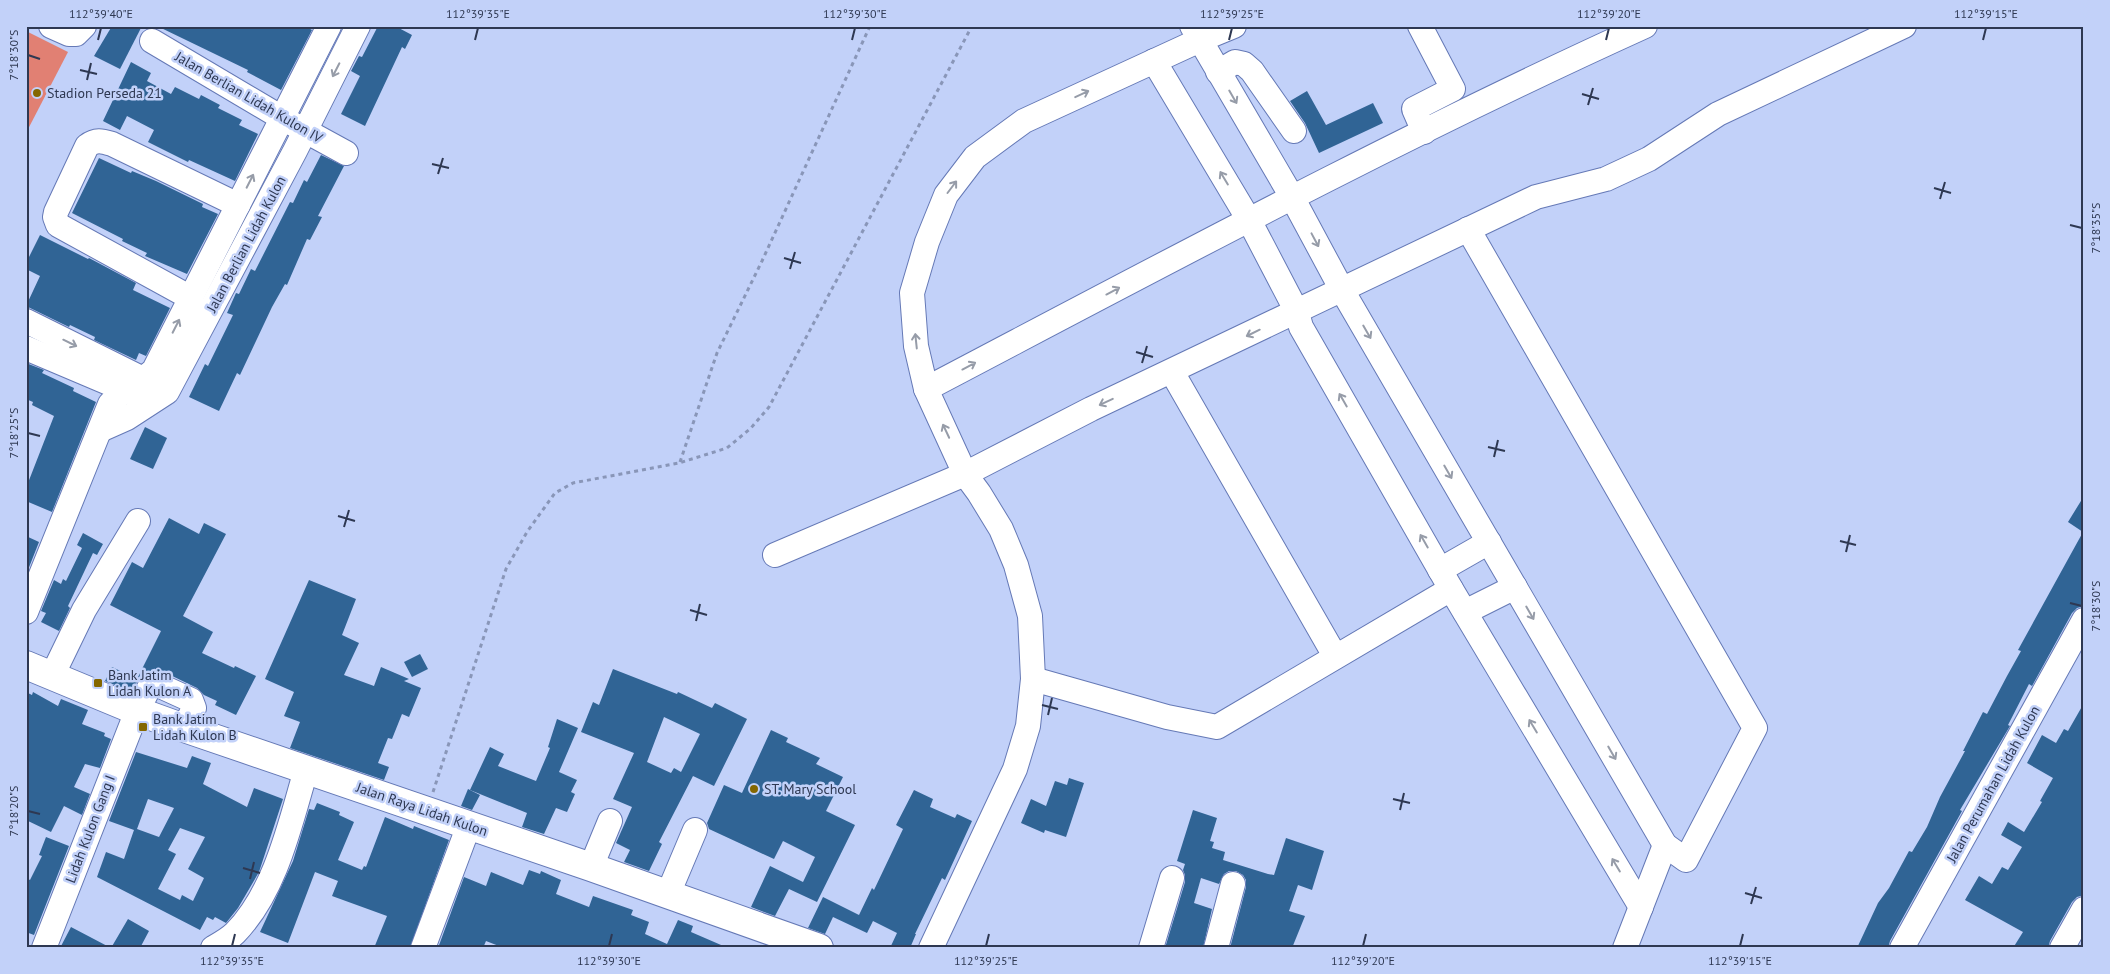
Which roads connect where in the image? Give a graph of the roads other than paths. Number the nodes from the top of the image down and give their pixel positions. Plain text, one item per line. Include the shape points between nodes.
1 (51, 26) edge
2 (84, 26) edge
3 (358, 26) edge
4 (1234, 26) edge
5 (1420, 26) edge
6 (1645, 26) edge
7 (1904, 26) edge
8 (327, 27) edge
9 (1196, 33) edge
10 (152, 41) dead end
11 (1154, 61) junction
12 (1218, 72) junction
13 (1452, 89) junction
14 (1465, 112) junction
15 (282, 118) junction
16 (306, 130) junction
17 (1294, 131) dead end
18 (1424, 132) junction
19 (346, 153) dead end
20 (1292, 197) junction
21 (238, 205) junction
22 (1248, 220) junction
23 (1468, 230) junction
24 (1342, 290) junction
25 (191, 298) junction
26 (1297, 312) junction
27 (26, 322) edge
28 (26, 348) edge
29 (1172, 372) junction
30 (134, 384) junction
31 (926, 389) junction
32 (160, 397) junction
33 (100, 430) junction
34 (965, 474) junction
35 (138, 521) dead end
36 (1489, 542) junction
37 (775, 555) dead end
38 (1446, 579) junction
39 (1515, 587) junction
40 (26, 612) edge
41 (1465, 612) junction
42 (2081, 632) edge
43 (1335, 656) junction
44 (26, 666) edge
45 (52, 676) junction
46 (1034, 679) junction
47 (137, 711) junction
48 (306, 770) junction
49 (610, 821) dead end
50 (469, 825) junction
51 (695, 830) dead end
52 (1665, 845) junction
53 (591, 867) junction
54 (1172, 878) dead end
55 (1233, 884) dead end
56 (668, 894) junction
57 (1641, 907) junction
58 (2084, 909) edge
59 (44, 948) edge
60 (212, 948) edge
61 (423, 948) edge
62 (819, 948) edge
63 (931, 948) edge
64 (1151, 948) edge
65 (1216, 948) edge
66 (1625, 948) edge
67 (1902, 948) edge
68 (2062, 948) edge

1 - 2 street via 76,34
3 -> 16 street, Jalan Berlian Lidah Kulon
4 - 9 street
5 - 13 street
6 - 14 street
7 - 23 street via 1718,114 1649,159 1606,179 1536,197
8 - 15 street, Jalan Berlian Lidah Kulon
9 - 11 street
9 - 12 street
10 - 15 street, Jalan Berlian Lidah Kulon IV
22 -> 11 street
31 -> 11 street via 916,346 912,293 927,242 946,195 975,157 1024,121
12 - 17 street via 1235,62 1244,64
12 -> 20 street
13 - 14 street
13 - 18 street via 1414,110
14 - 18 street
15 - 16 street, Jalan Berlian Lidah Kulon IV
21 -> 15 street, Jalan Berlian Lidah Kulon
16 - 19 street, Jalan Berlian Lidah Kulon IV
16 - 32 street, Jalan Berlian Lidah Kulon
18 - 20 street
20 - 22 street
20 -> 24 street
21 - 25 street, Jalan Berlian Lidah Kulon
21 - 25 street via 112,144 99,140 87,146 56,212 58,225
22 - 26 street
31 -> 22 street
23 - 24 street
23 - 52 street via 1755,728 1686,860
24 - 26 street
24 -> 36 street
30 -> 25 street, Jalan Berlian Lidah Kulon via 154,370
26 -> 29 street
38 -> 26 street via 1301,327
27 -> 30 street
28 - 30 street
29 -> 34 street via 1091,409
29 - 43 street
30 - 32 street
30 - 33 street, Jalan Berlian Lidah Kulon via 110,404
34 -> 31 street
32 - 33 street
33 - 40 street, Jalan Berlian Lidah Kulon
34 - 37 street
34 - 46 street via 1001,528 1016,565 1030,616
35 - 45 street via 84,610
36 - 38 street
36 - 39 street
38 - 41 street
38 - 43 street
39 - 41 street
39 -> 52 street
57 -> 41 street
42 - 67 street, Jalan Perumahan Lidah Kulon
43 - 46 street via 1217,726 1167,717
44 - 45 main road, Jalan Raya Lidah Kulon
45 - 47 main road, Jalan Raya Lidah Kulon
46 - 63 street via 1028,726 1016,769
47 - 48 main road, Jalan Raya Lidah Kulon
47 - 59 street, Lidah Kulon Gang I
48 - 50 main road, Jalan Raya Lidah Kulon
48 - 60 street via 290,829 264,895 234,934
49 - 53 street
50 - 53 main road, Jalan Raya Lidah Kulon
50 - 61 street
51 - 56 street
52 - 57 street
53 - 56 main road, Jalan Raya Lidah Kulon
54 - 64 street
55 - 65 street
56 - 62 main road, Jalan Raya Lidah Kulon
57 - 66 street
58 - 68 street

